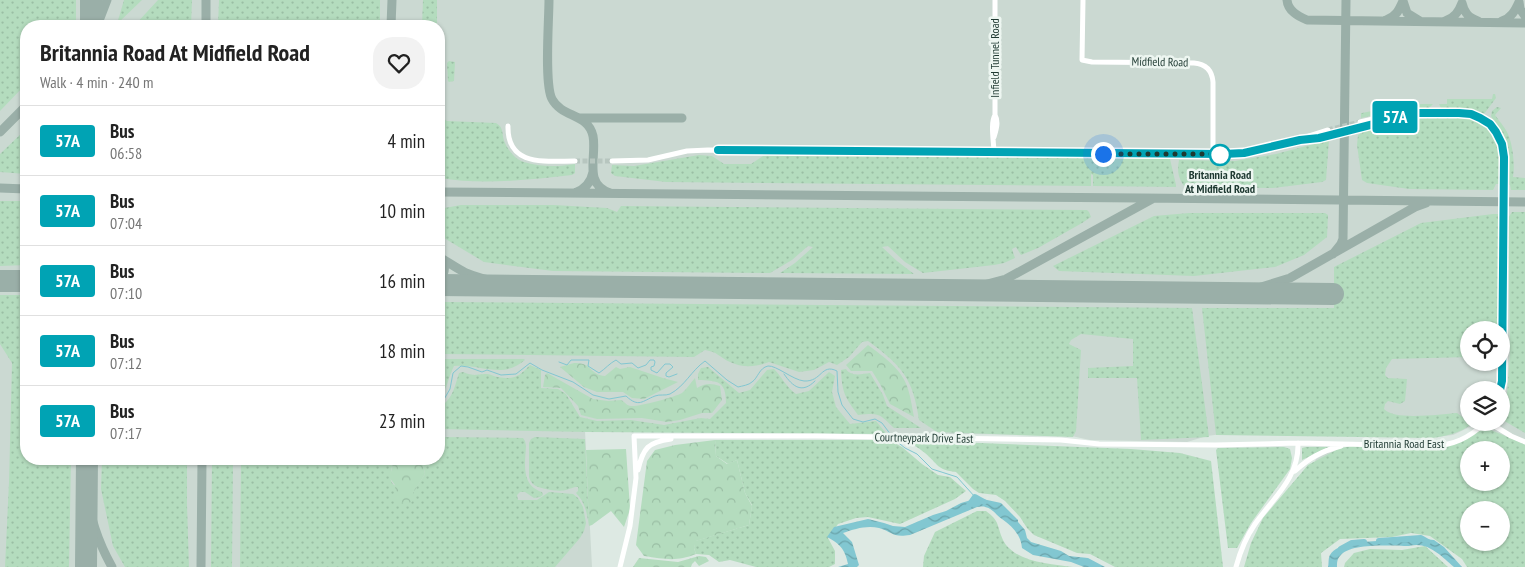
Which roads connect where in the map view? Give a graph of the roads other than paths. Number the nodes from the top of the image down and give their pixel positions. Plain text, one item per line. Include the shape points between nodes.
1 (995, 0) edge
2 (1083, 0) edge
3 (1360, 125) tunnel mouth
4 (508, 126) dead end
5 (1328, 133) tunnel mouth
6 (994, 153) junction
7 (1213, 155) junction
8 (575, 161) tunnel mouth
9 (612, 161) tunnel mouth
10 (1503, 184) tunnel mouth
11 (1503, 220) tunnel mouth
12 (1501, 381) edge
13 (1476, 431) edge
14 (1502, 431) edge
15 (684, 437) junction
16 (1525, 442) edge
17 (1298, 443) junction
18 (1346, 444) junction
19 (1292, 473) junction
20 (636, 478) junction
21 (620, 567) edge
22 (1236, 567) edge

1 - 6 street, Infield Tunnel Road via 997,129
2 - 7 street, Midfield Road via 1082,60 1194,63 1205,66 1211,73
3 - 10 street via 1413,113 1471,114 1490,124 1502,144
4 - 8 street via 509,141 519,155 533,160
5 - 7 street via 1244,153
6 - 7 street
6 - 9 street via 708,150 648,160
11 - 12 street
13 - 18 street, Britannia Road East via 1456,443 1442,446
14 - 16 street
15 - 17 street, Courtneypark Drive East via 1054,439 1108,444
15 - 20 street via 651,444 642,455
15 - 20 street, Courtneypark Drive East via 634,436
17 - 18 street, Courtneypark Drive East
17 - 19 street via 1298,457
18 - 19 street via 1313,456
19 - 22 street via 1247,537
20 - 21 street, Courtneypark Drive East via 630,526

